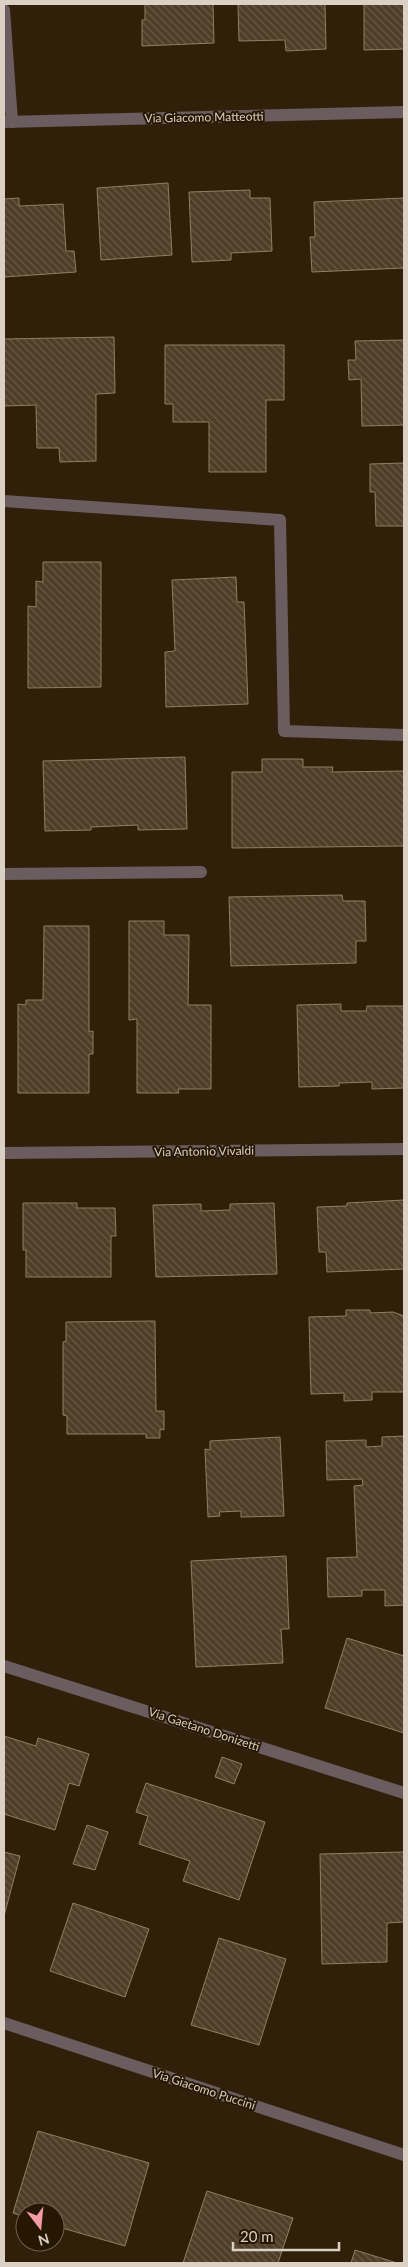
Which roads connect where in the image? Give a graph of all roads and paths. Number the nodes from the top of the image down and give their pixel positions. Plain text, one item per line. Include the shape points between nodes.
1 (4, 10) edge
2 (404, 112) edge
3 (8, 122) edge
4 (4, 501) edge
5 (404, 736) edge
6 (200, 872) dead end
7 (4, 874) edge
8 (404, 1149) edge
9 (4, 1153) edge
10 (4, 1666) edge
11 (404, 1793) edge
12 (4, 2022) edge
13 (404, 2155) edge

1 - 3 street
2 - 3 street, Via Giacomo Matteotti
4 - 5 street via 280,520 284,731
6 - 7 street
8 - 9 street, Via Antonio Vivaldi
10 - 11 street, Via Gaetano Donizetti
12 - 13 street, Via Giacomo Puccini

